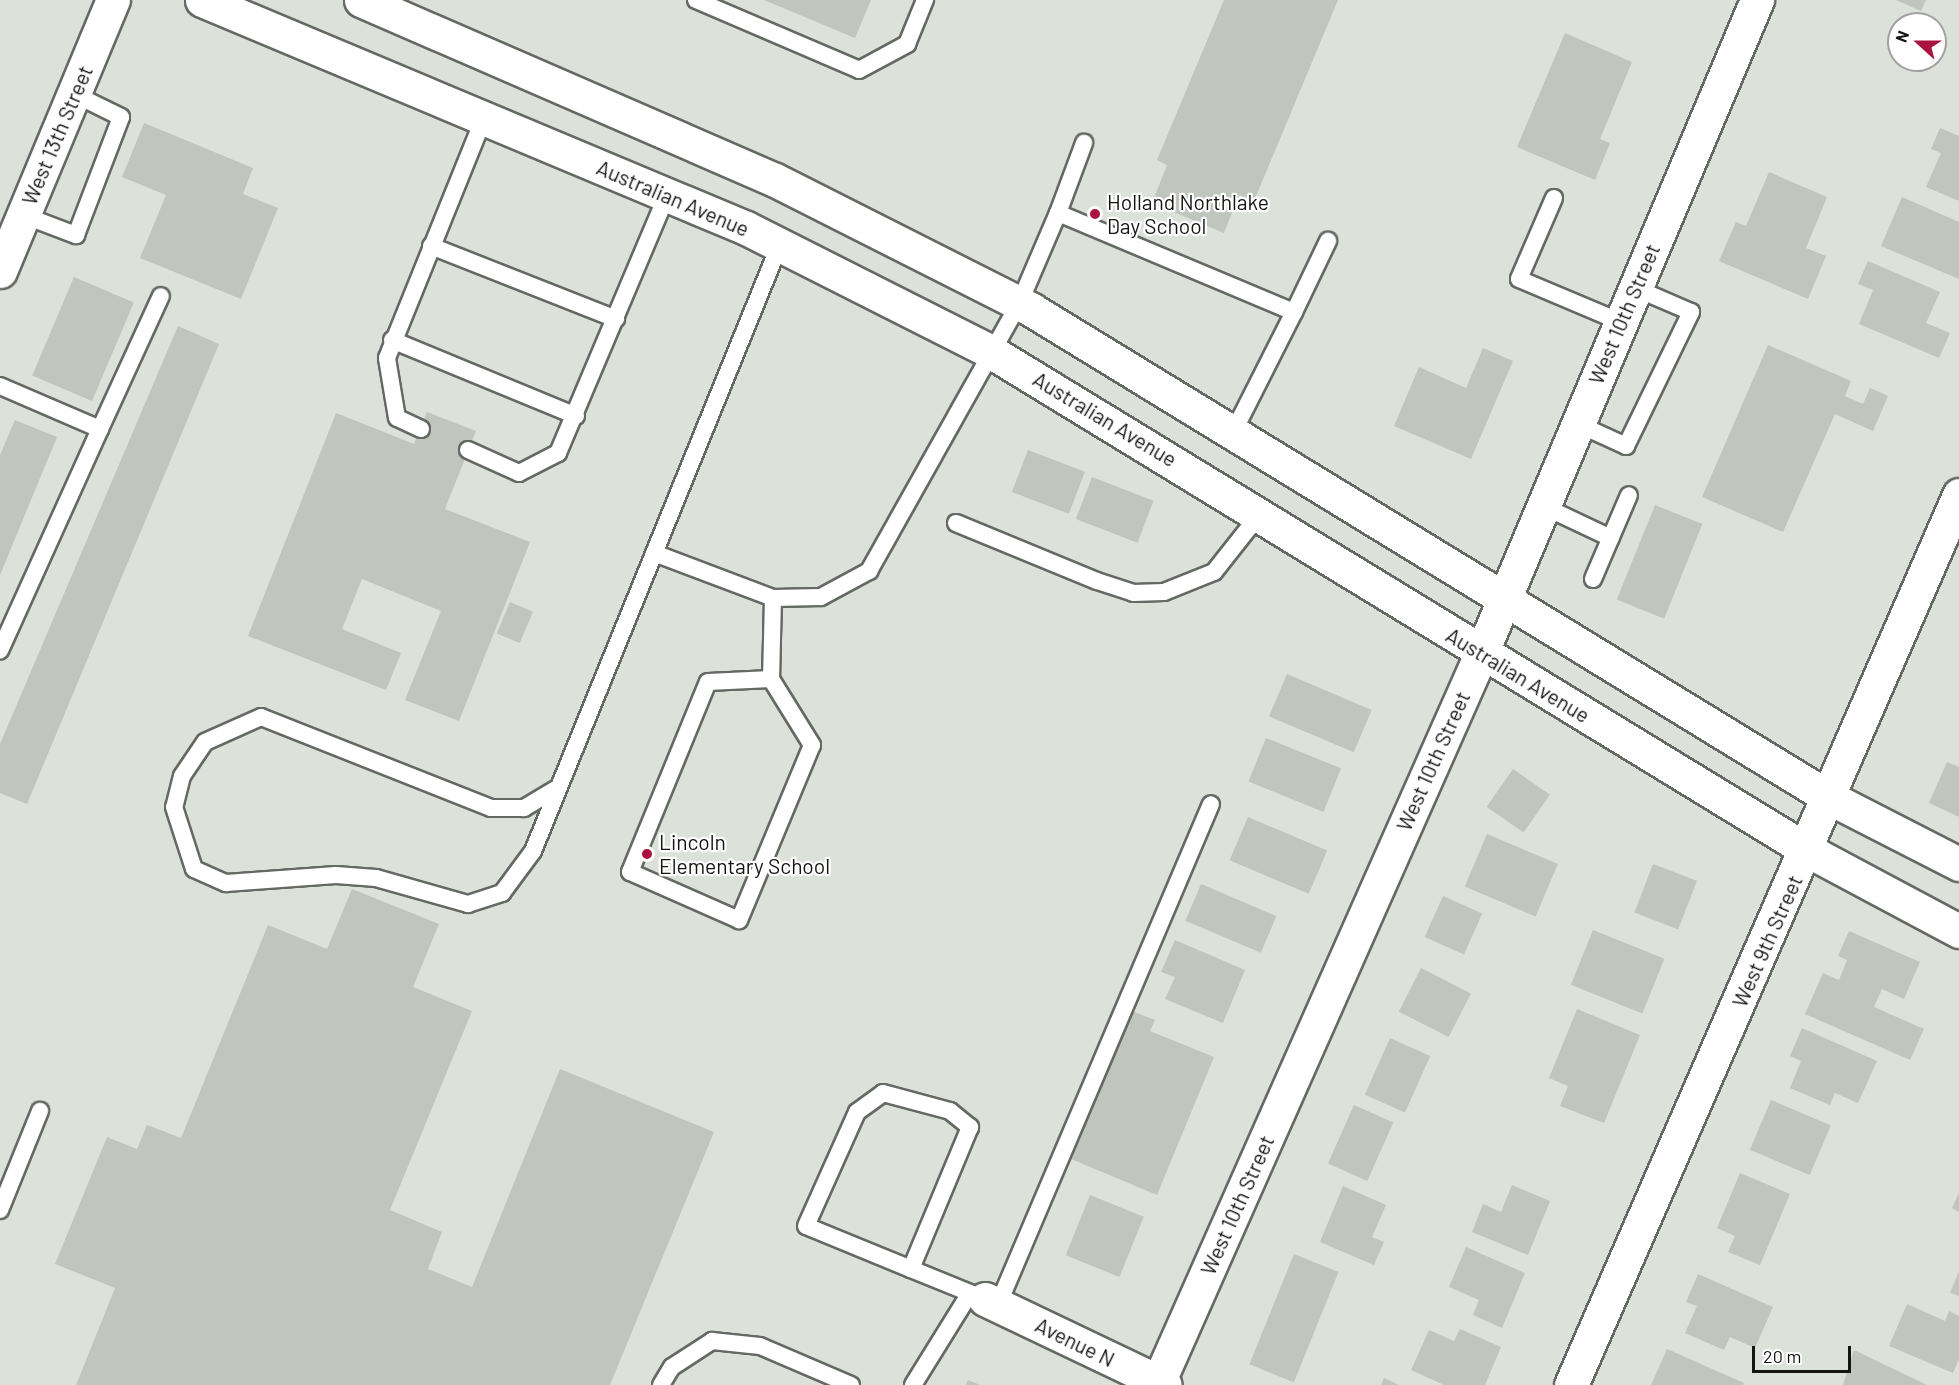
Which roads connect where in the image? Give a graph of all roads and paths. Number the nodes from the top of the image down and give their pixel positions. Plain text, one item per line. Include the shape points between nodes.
1 (113, 0) edge
2 (202, 0) edge
3 (361, 0) edge
4 (696, 0) edge
5 (925, 0) edge
6 (1757, 0) edge
7 (74, 94) junction
8 (484, 118) junction
9 (1084, 143) dead end
10 (668, 195) junction
11 (1554, 198) dead end
12 (1058, 213) junction
13 (1328, 241) dead end
14 (9, 242) edge
15 (780, 244) junction
16 (431, 246) junction
17 (1635, 288) junction
18 (160, 297) dead end
19 (1019, 304) junction
20 (1294, 312) junction
21 (616, 320) junction
22 (1621, 322) junction
23 (392, 340) junction
24 (993, 352) junction
25 (0, 386) edge
26 (576, 416) junction
27 (1578, 424) junction
28 (100, 429) junction
29 (421, 429) dead end
30 (1234, 431) junction
31 (468, 450) dead end
32 (1629, 495) dead end
33 (1543, 506) junction
34 (1259, 515) junction
35 (1955, 515) edge
36 (956, 523) dead end
37 (1611, 538) junction
38 (654, 553) junction
39 (1593, 579) dead end
40 (772, 598) junction
41 (1503, 601) junction
42 (0, 650) edge
43 (1481, 654) junction
44 (771, 679) junction
45 (559, 787) junction
46 (1830, 798) junction
47 (1211, 804) dead end
48 (1807, 850) junction
49 (1959, 864) edge
50 (1959, 932) edge
51 (40, 1111) dead end
52 (0, 1210) edge
53 (911, 1269) junction
54 (985, 1299) junction
55 (1160, 1384) edge
56 (661, 1385) edge
57 (851, 1385) edge
58 (912, 1385) edge
59 (1571, 1385) edge

1 - 7 main road, West 13th Street
2 - 8 main road, Australian Avenue
3 - 19 main road via 775,180
4 - 5 lane via 859,70 907,44
6 - 17 main road, West 10th Street
7 - 14 main road, West 13th Street
7 - 14 lane via 121,117 76,235
8 - 10 main road, Australian Avenue
8 - 16 lane
9 - 12 lane
10 - 15 main road, Australian Avenue
10 - 21 lane
11 - 22 lane via 1519,279
12 - 19 lane
12 - 20 lane
13 - 20 lane
15 - 24 main road, Australian Avenue
15 - 38 lane
16 - 21 lane
16 - 23 lane
17 - 22 main road, West 10th Street
17 - 27 lane via 1691,312 1626,446
18 - 28 lane
19 - 24 lane
19 - 30 main road
20 - 30 lane
21 - 26 lane
22 - 27 main road, West 10th Street
23 - 26 lane
23 - 29 lane via 387,358 397,418
24 - 34 main road, Australian Avenue
24 - 40 lane via 869,571 821,597
25 - 28 lane
26 - 31 lane via 558,453 519,473
27 - 33 main road, West 10th Street
28 - 42 lane
30 - 41 main road
32 - 37 lane
33 - 37 lane
33 - 41 main road, West 10th Street
34 - 36 lane via 1214,572 1164,592 1133,593
34 - 43 main road, Australian Avenue
35 - 46 main road, West 9th Street
37 - 39 lane
38 - 40 lane
38 - 45 lane
40 - 44 lane
41 - 43 main road, West 10th Street
41 - 46 main road
43 - 48 main road, Australian Avenue
43 - 55 main road, West 10th Street
44 - 44 lane via 812,745 739,920 630,872 708,682
45 - 45 lane via 533,851 502,893 468,904 376,878 226,883 194,869 174,807 182,777 205,742 261,717 491,808 524,808
46 - 48 main road, West 9th Street
46 - 49 main road
47 - 54 lane
48 - 50 main road, Australian Avenue
48 - 59 main road, West 9th Street
51 - 52 lane
53 - 53 lane via 806,1226 857,1112 883,1093 950,1111 970,1127
53 - 54 lane
54 - 55 main road, Avenue N
54 - 58 lane
56 - 57 lane via 672,1367 712,1341 760,1346

